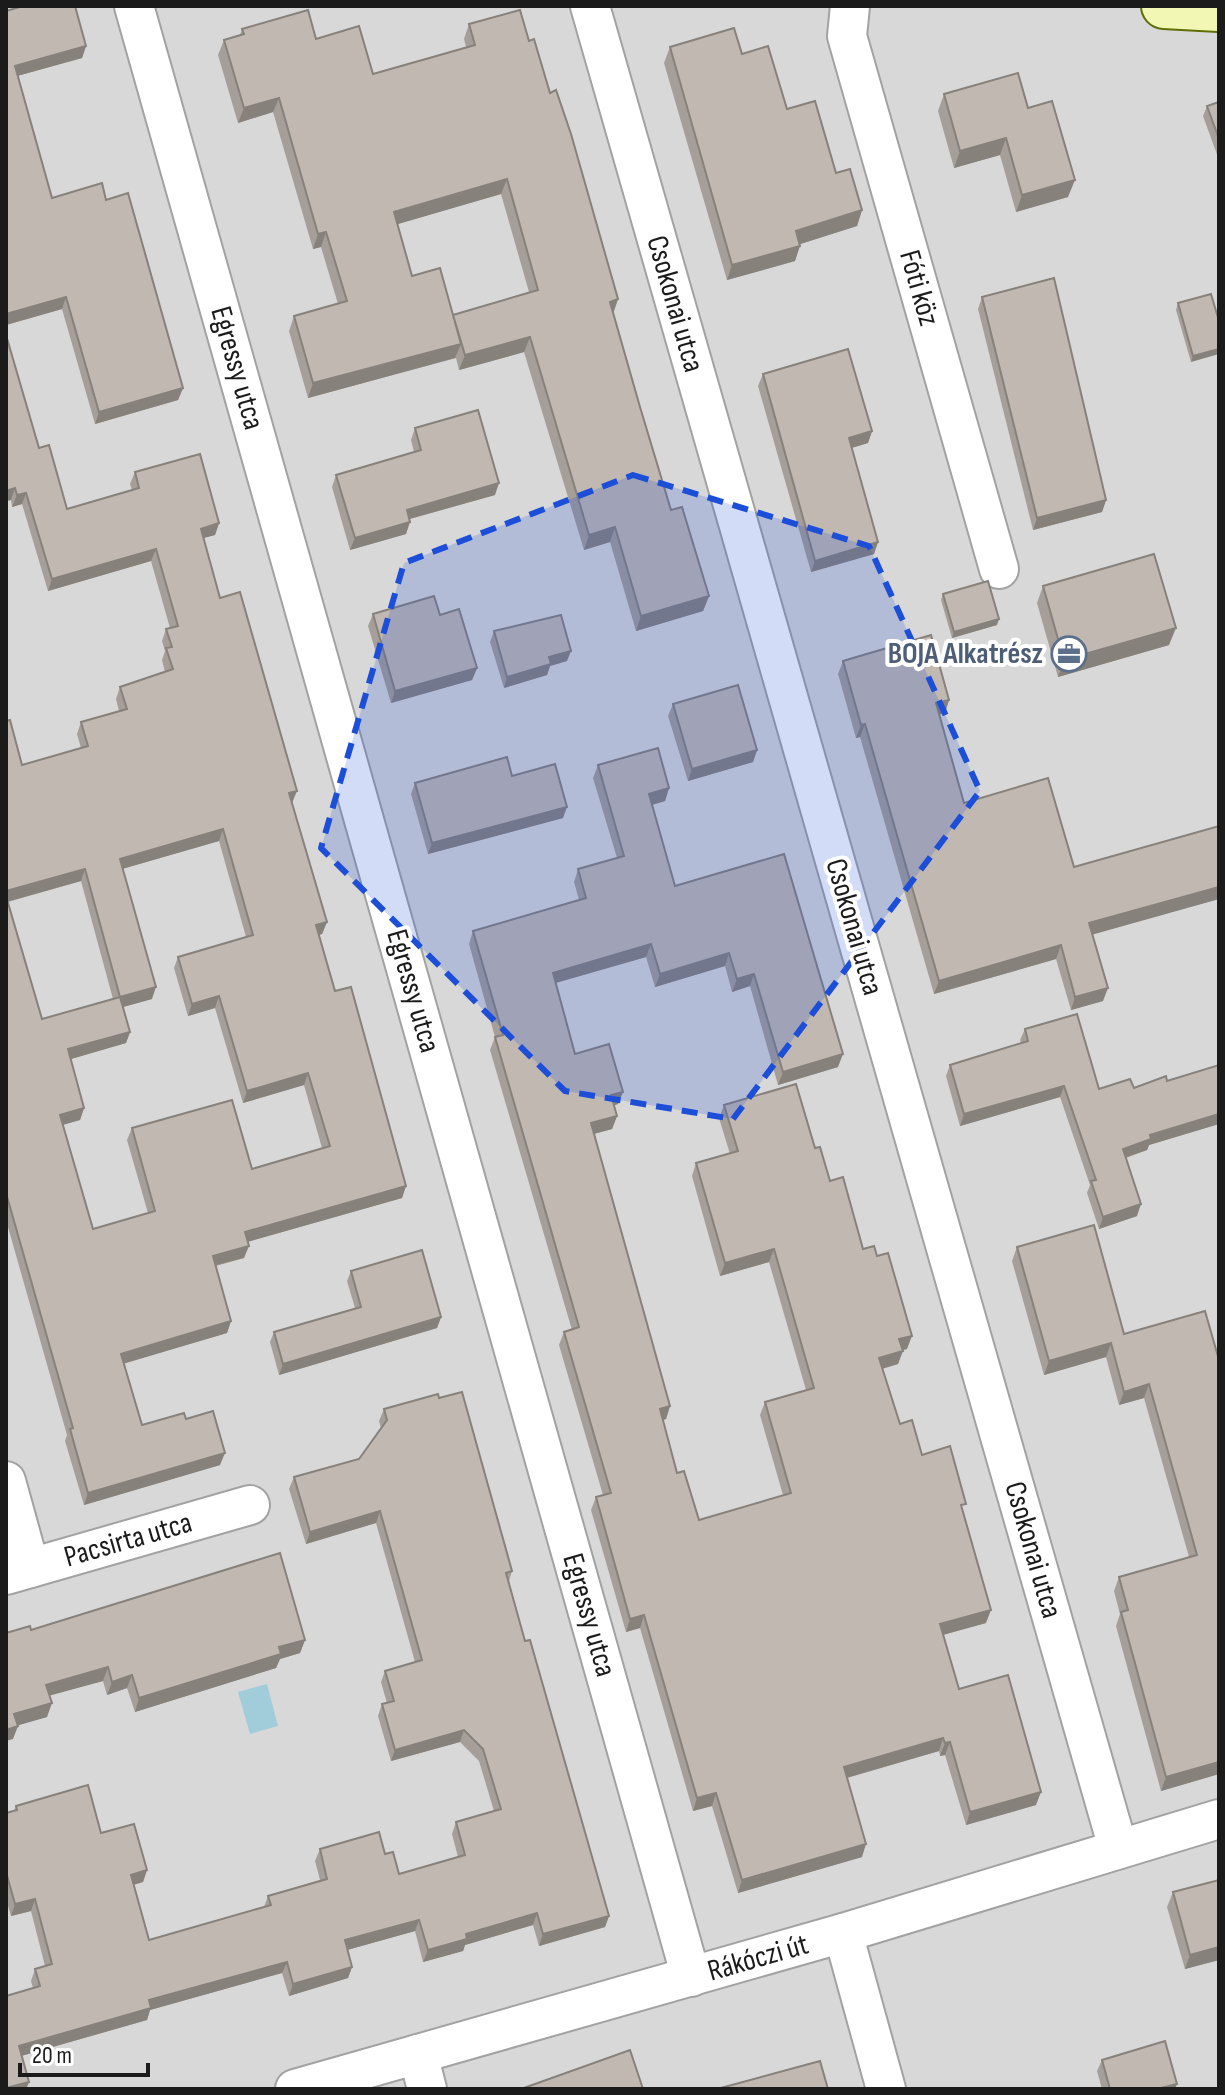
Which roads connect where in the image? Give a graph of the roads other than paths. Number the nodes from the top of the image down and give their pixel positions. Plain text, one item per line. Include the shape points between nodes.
1 (134, 6) edge
2 (590, 6) edge
3 (850, 6) edge
4 (1164, 6) edge
5 (1219, 9) edge
6 (999, 569) dead end
7 (6, 1481) edge
8 (250, 1505) dead end
9 (18, 1571) edge
10 (1219, 1819) edge
11 (1118, 1848) junction
12 (843, 1933) junction
13 (691, 1977) junction
14 (422, 2071) edge
15 (295, 2089) edge
16 (886, 2089) edge

1 - 13 street, Egressy utca
2 - 11 street, Csokonai utca
3 - 6 street, Fóti köz via 847,36
4 - 5 main road
7 - 9 street
8 - 9 street, Pacsirta utca
10 - 11 street, Rákóczi út
11 - 12 street, Rákóczi út
12 - 13 street, Rákóczi út
12 - 16 street
13 - 14 street, Rákóczi út
14 - 15 street, Rákóczi út

